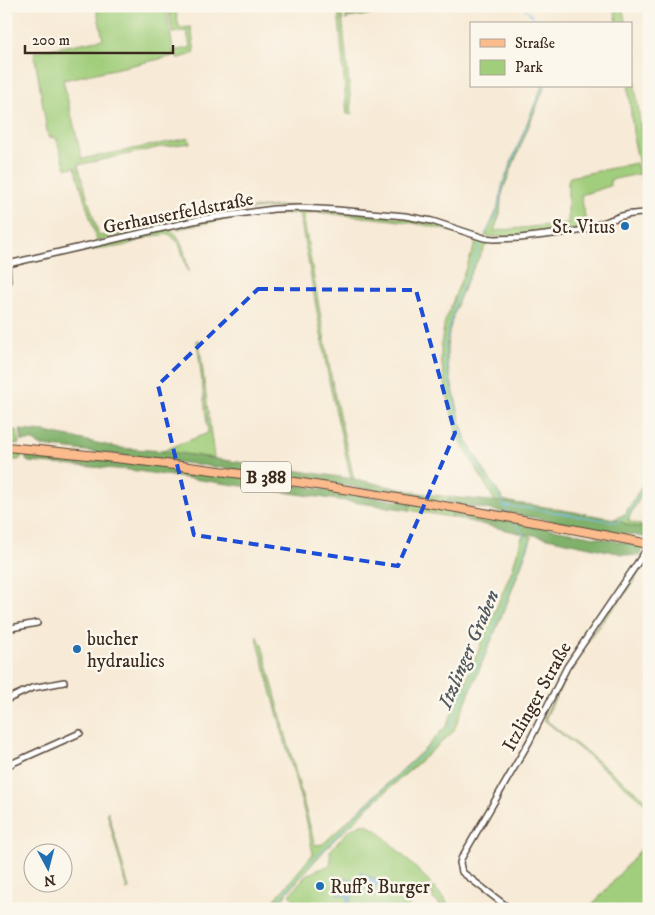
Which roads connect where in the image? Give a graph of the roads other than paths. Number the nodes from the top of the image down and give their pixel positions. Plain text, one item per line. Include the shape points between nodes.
1 (11, 6) edge
2 (6, 8) edge
3 (6, 168) edge
4 (6, 199) edge
5 (649, 213) edge
6 (6, 246) edge
7 (8, 264) junction
8 (6, 298) edge
9 (10, 447) edge
10 (649, 545) edge
11 (37, 623) dead end
12 (6, 628) edge
13 (64, 682) dead end
14 (6, 700) edge
15 (80, 733) dead end
16 (6, 766) edge
17 (510, 909) edge

1 - 2 street
3 - 4 street
5 - 7 street, Gerhauserfeldstraße via 626,215 578,231 500,240 405,216 310,209 267,210 202,219
6 - 7 street
7 - 8 street
9 - 10 main road, B 388 via 284,480 490,514
10 - 17 street, Itzlinger Straße via 567,667 529,742 461,859 464,874
11 - 12 street
13 - 14 street via 32,688
15 - 16 street

